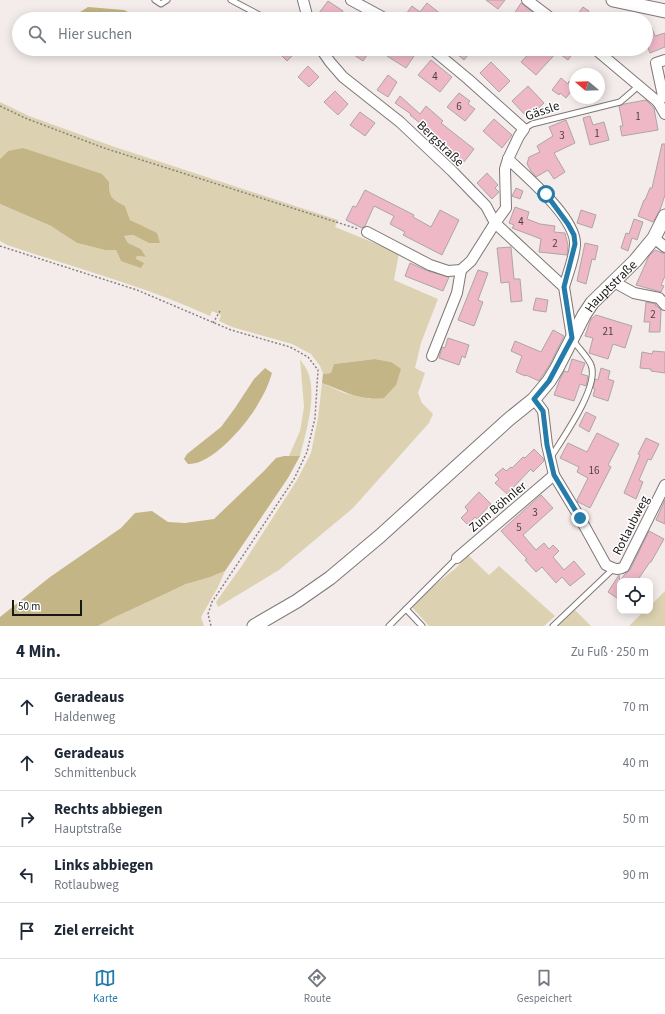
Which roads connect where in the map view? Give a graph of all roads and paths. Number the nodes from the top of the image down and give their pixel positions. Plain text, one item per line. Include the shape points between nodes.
1 (155, 0) edge
2 (167, 0) edge
3 (231, 0) edge
4 (303, 0) edge
5 (350, 0) edge
6 (527, 0) edge
7 (613, 0) edge
8 (665, 11) edge
9 (254, 12) edge
10 (306, 12) edge
11 (373, 12) edge
12 (543, 12) edge
13 (326, 56) edge
14 (440, 56) edge
15 (604, 56) edge
16 (665, 60) edge
17 (638, 85) junction
18 (658, 102) junction
19 (0, 106) edge
20 (665, 114) edge
21 (524, 129) junction
22 (508, 159) junction
23 (665, 216) edge
24 (495, 223) junction
25 (367, 232) joint
26 (654, 238) junction
27 (0, 246) edge
28 (665, 247) edge
29 (461, 270) junction
30 (614, 282) junction
31 (564, 287) junction
32 (665, 305) edge
33 (220, 311) dead end
34 (213, 323) junction
35 (572, 338) junction
36 (432, 356) dead end
37 (534, 399) junction
38 (550, 458) junction
39 (554, 475) junction
40 (665, 485) edge
41 (457, 558) joint
42 (613, 569) junction
43 (406, 609) junction
44 (211, 626) edge
45 (254, 626) edge
46 (389, 626) edge
47 (422, 626) edge
48 (553, 626) edge

1 - 2 lane via 161,4
3 - 9 lane
4 - 10 street
5 - 11 street
6 - 12 street
7 - 8 street
13 - 24 street, Bergstraße via 343,77 400,122 452,171 486,206
14 - 21 street
15 - 17 street
16 - 18 street via 656,63 663,96
17 - 18 street
17 - 21 lane, Gässle via 620,102 532,124
18 - 20 street
19 - 25 path via 104,148
21 - 22 street, Gässle
22 - 24 street, Gässle via 505,169 506,208
22 - 31 street via 546,194 574,235 575,244
23 - 26 street, Hauptstraße
24 - 29 street via 471,261
24 - 31 street, Bergstraße
25 - 29 street via 430,265 448,270
26 - 28 street
26 - 30 street, Hauptstraße
27 - 34 path via 137,290
29 - 36 street via 457,293
30 - 32 street via 634,293 659,298
30 - 35 street, Hauptstraße via 592,303
31 - 35 street
33 - 34 path
34 - 44 path via 290,347 308,357 318,370 315,418 306,452 294,479 212,602 208,614
35 - 37 street, Hauptstraße via 553,374
35 - 38 lane via 592,366 593,377 575,419
37 - 38 street, Rotlaubweg via 543,411
37 - 45 street, Hauptstraße via 330,578
38 - 39 street, Rotlaubweg
39 - 41 street, Zum Böhnler
39 - 42 street, Rotlaubweg via 606,565
40 - 42 street, Rotlaubweg via 624,567
41 - 43 lane
42 - 48 lane
43 - 46 lane
43 - 47 lane

